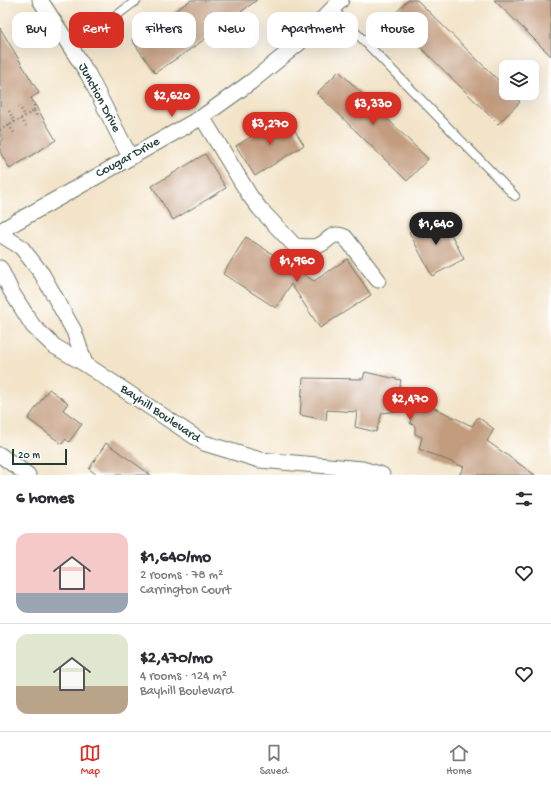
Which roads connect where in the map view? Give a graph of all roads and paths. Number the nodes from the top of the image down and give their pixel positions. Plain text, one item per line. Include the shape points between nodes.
1 (40, 0) edge
2 (138, 0) edge
3 (336, 4) edge
4 (72, 49) junction
5 (31, 98) dead end
6 (19, 106) dead end
7 (9, 111) dead end
8 (34, 111) junction
9 (25, 116) junction
10 (202, 116) junction
11 (38, 118) dead end
12 (21, 119) junction
13 (16, 122) junction
14 (9, 125) junction
15 (26, 126) dead end
16 (1, 128) edge
17 (14, 133) dead end
18 (0, 136) edge
19 (3, 140) dead end
20 (130, 157) junction
21 (515, 196) dead end
22 (0, 231) edge
23 (0, 234) edge
24 (0, 268) edge
25 (378, 280) dead end
26 (85, 364) junction
27 (0, 456) edge
28 (28, 475) edge
29 (382, 475) edge

1 - 4 street, Junction Drive
2 - 4 lane
3 - 10 street, Cougar Drive via 298,44 251,82
3 - 21 lane
4 - 20 street, Junction Drive via 88,74
5 - 8 path
6 - 9 path
7 - 13 path
8 - 9 path
8 - 11 path
9 - 12 path
10 - 20 street, Cougar Drive
10 - 25 street via 250,196 295,246 318,246 334,235 345,237
12 - 13 path
12 - 15 path
13 - 14 path
14 - 16 path
14 - 17 path
18 - 19 path
20 - 22 street, Cougar Drive
23 - 26 street via 22,247 42,274 74,331
24 - 26 street, Bayhill Boulevard via 33,326 54,346
26 - 29 street, Bayhill Boulevard via 204,443 260,460 362,469
27 - 28 street

